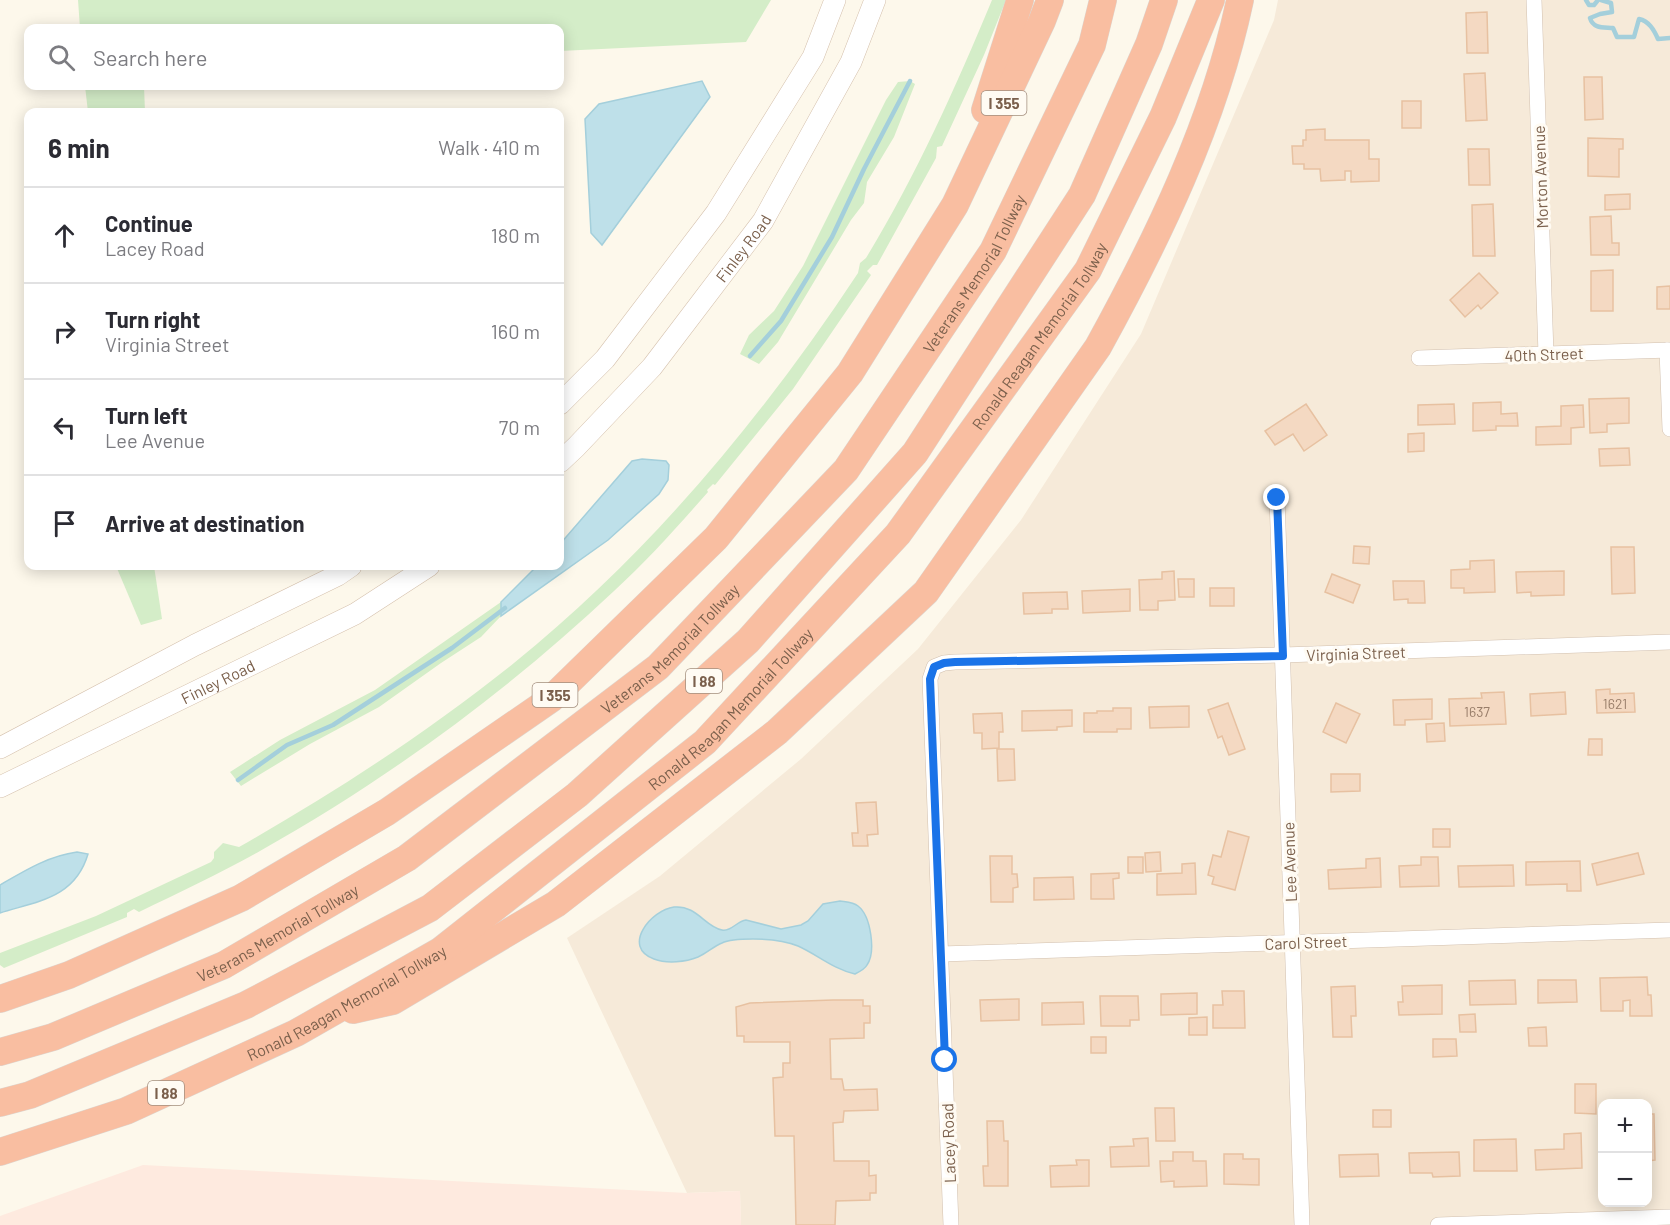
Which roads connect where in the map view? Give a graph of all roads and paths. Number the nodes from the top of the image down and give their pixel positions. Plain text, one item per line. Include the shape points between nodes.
1 (835, 0) edge
2 (875, 0) edge
3 (1020, 0) edge
4 (1050, 0) edge
5 (1103, 0) edge
6 (1164, 0) edge
7 (1210, 0) edge
8 (1240, 0) edge
9 (1534, 0) edge
10 (955, 205) junction
11 (1669, 350) edge
12 (1546, 354) junction
13 (1419, 358) dead end
14 (564, 400) edge
15 (1670, 429) edge
16 (564, 458) edge
17 (1277, 498) dead end
18 (345, 570) edge
19 (423, 570) edge
20 (1670, 642) edge
21 (1283, 656) junction
22 (934, 667) joint
23 (0, 748) edge
24 (0, 787) edge
25 (1670, 930) edge
26 (1292, 942) junction
27 (941, 954) junction
28 (0, 999) edge
29 (325, 1016) junction
30 (0, 1052) edge
31 (0, 1103) edge
32 (0, 1152) edge
33 (1670, 1217) edge
34 (951, 1225) edge
35 (1302, 1225) edge
36 (1438, 1225) edge

1 - 14 main road via 813,57 716,213 605,359
2 - 16 main road, Finley Road via 851,62 763,221 652,367
3 - 10 highway
4 - 10 highway, I 355
5 - 30 highway, Veterans Memorial Tollway / I 355 via 1092,45 993,251 846,470 658,666 407,858 224,965 53,1038
6 - 31 highway, Ronald Reagan Memorial Tollway / I 88 via 1149,44 1083,195 915,453 748,641 577,795 430,908 246,1005 30,1095
7 - 29 highway, Ronald Reagan Memorial Tollway / I 88 via 1163,117 1088,270 898,534 705,742 440,951
8 - 29 highway via 1197,146 1098,347 926,592 777,732 556,904 393,1001
9 - 12 street, Morton Avenue
10 - 28 highway, I 355 via 850,373 724,529 551,699 387,812 241,898 69,975
11 - 12 street, 40th Street
11 - 15 street
12 - 13 street, 40th Street
17 - 21 street, Lee Avenue
18 - 23 main road
19 - 24 main road, Finley Road via 355,614
20 - 21 street, Virginia Street
21 - 22 street, Virginia Street via 955,662
21 - 26 street, Lee Avenue
22 - 27 street, Lacey Road via 930,679
25 - 26 street, Carol Street
26 - 27 street, Carol Street
26 - 35 street, Lee Avenue
27 - 34 street, Lacey Road
29 - 32 highway, Ronald Reagan Memorial Tollway / I 88 via 126,1112
33 - 36 street

